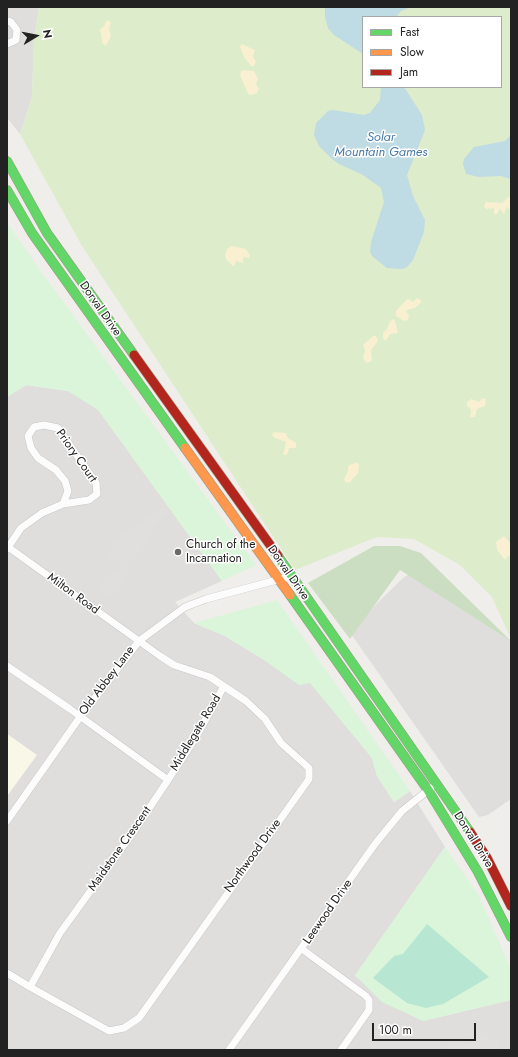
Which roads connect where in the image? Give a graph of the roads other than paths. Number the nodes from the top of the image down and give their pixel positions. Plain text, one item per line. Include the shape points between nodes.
1 (7, 21) edge
2 (7, 44) edge
3 (7, 161) edge
4 (7, 190) edge
5 (63, 504) junction
6 (8, 548) edge
7 (292, 576) junction
8 (278, 580) junction
9 (139, 641) junction
10 (7, 666) edge
11 (224, 686) junction
12 (80, 716) junction
13 (168, 780) junction
14 (437, 784) junction
15 (428, 790) junction
16 (7, 821) edge
17 (511, 906) edge
18 (511, 937) edge
19 (302, 949) junction
20 (7, 972) edge
21 (30, 987) junction
22 (229, 1050) edge
23 (341, 1050) edge

1 - 2 street via 17,30 16,40
3 - 7 main road, Dorval Drive via 46,233
4 - 8 main road, Dorval Drive via 32,234
5 - 5 street, Priory Court via 68,491 65,481 56,470 38,458 31,448 28,436 34,427 44,425 58,428 96,483 97,494 89,500
5 - 6 street, Priory Court via 42,513 21,528
6 - 9 street, Milton Road
7 - 8 street, Old Abbey Lane
7 - 14 main road, Dorval Drive
8 - 9 street, Old Abbey Lane via 206,598 185,607
8 - 15 main road, Dorval Drive
9 - 11 street, Northwood Drive via 174,665 200,673
9 - 12 street, Old Abbey Lane
10 - 12 street
11 - 13 street, Middlegate Road via 196,737
11 - 21 street, Northwood Drive via 261,715 281,743 309,768 309,779 139,1018 124,1028 109,1031
12 - 13 street
12 - 16 street, Old Abbey Lane
13 - 21 street, Maidstone Crescent via 60,933
14 - 15 street, Leewood Drive
14 - 17 main road, Dorval Drive via 487,858
15 - 18 main road, Dorval Drive via 478,872
15 - 19 street, Leewood Drive via 402,811 375,844
19 - 22 street, Leewood Drive
19 - 23 street via 369,1000 369,1010
20 - 21 street

